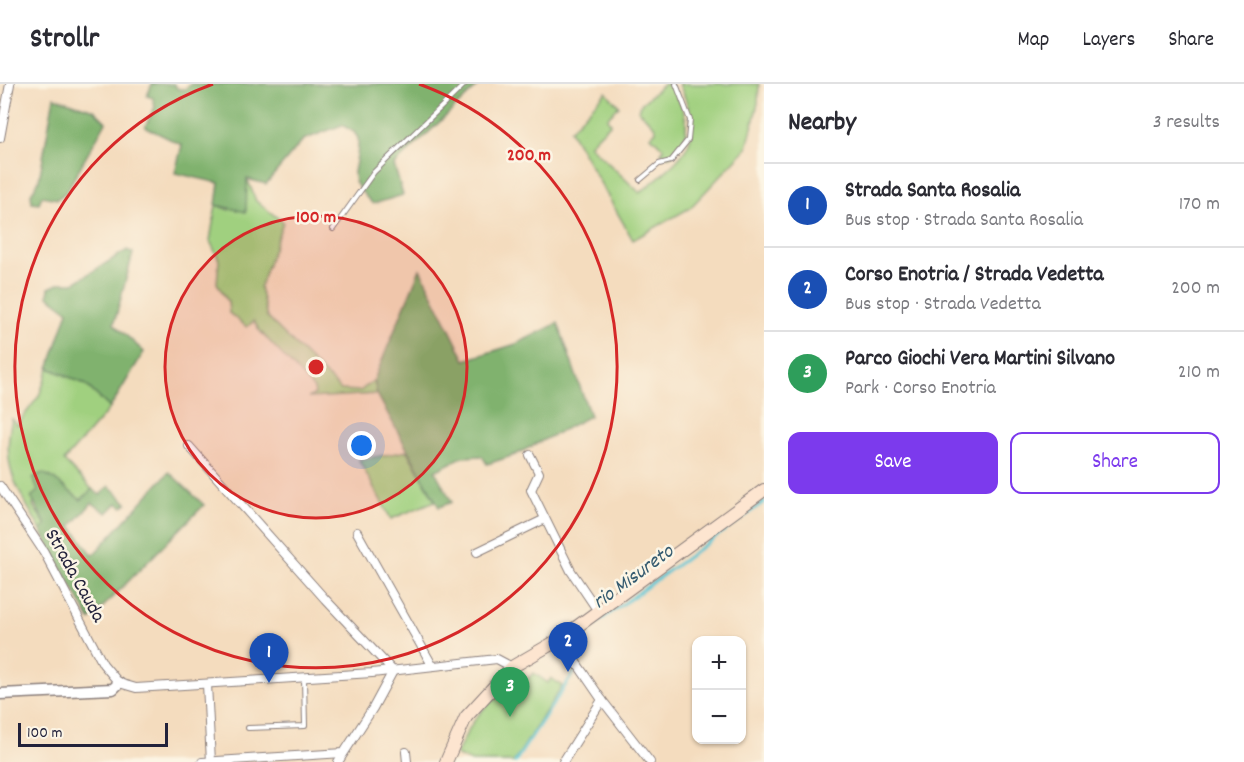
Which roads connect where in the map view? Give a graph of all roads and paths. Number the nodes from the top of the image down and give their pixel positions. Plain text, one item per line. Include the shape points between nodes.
1 (10, 84) edge
2 (465, 84) edge
3 (676, 84) edge
4 (0, 138) edge
5 (640, 180) dead end
6 (333, 229) dead end
7 (189, 446) dead end
8 (530, 455) dead end
9 (0, 486) edge
10 (764, 490) edge
11 (544, 519) junction
12 (357, 532) dead end
13 (477, 552) dead end
14 (598, 611) junction
15 (560, 639) junction
16 (432, 665) junction
17 (512, 667) junction
18 (393, 671) junction
19 (303, 678) junction
20 (119, 683) junction
21 (207, 684) junction
22 (0, 694) edge
23 (602, 700) junction
24 (248, 728) dead end
25 (406, 752) dead end
26 (343, 753) junction
27 (649, 761) edge
28 (202, 762) edge
29 (211, 762) edge
30 (338, 762) edge
31 (407, 762) edge
32 (446, 762) edge
33 (563, 762) edge

1 - 4 street
2 - 6 lane via 374,172
3 - 5 lane via 690,120 688,140 671,161 659,164
7 - 18 street
8 - 11 street via 539,473 531,490
9 - 20 street, Strada Cauda via 44,552 103,663
10 - 14 main road
11 - 13 street
11 - 14 street via 571,571
12 - 16 street
14 - 15 main road
15 - 17 main road
15 - 23 street
16 - 17 street via 497,659
16 - 18 street
17 - 32 main road via 466,717
18 - 19 street
18 - 26 street
19 - 21 street
19 - 24 lane via 305,726
20 - 21 street via 136,688
20 - 22 street via 113,689
21 - 29 street
23 - 27 street
23 - 33 street
25 - 31 street
26 - 29 street
26 - 30 street
28 - 29 street

